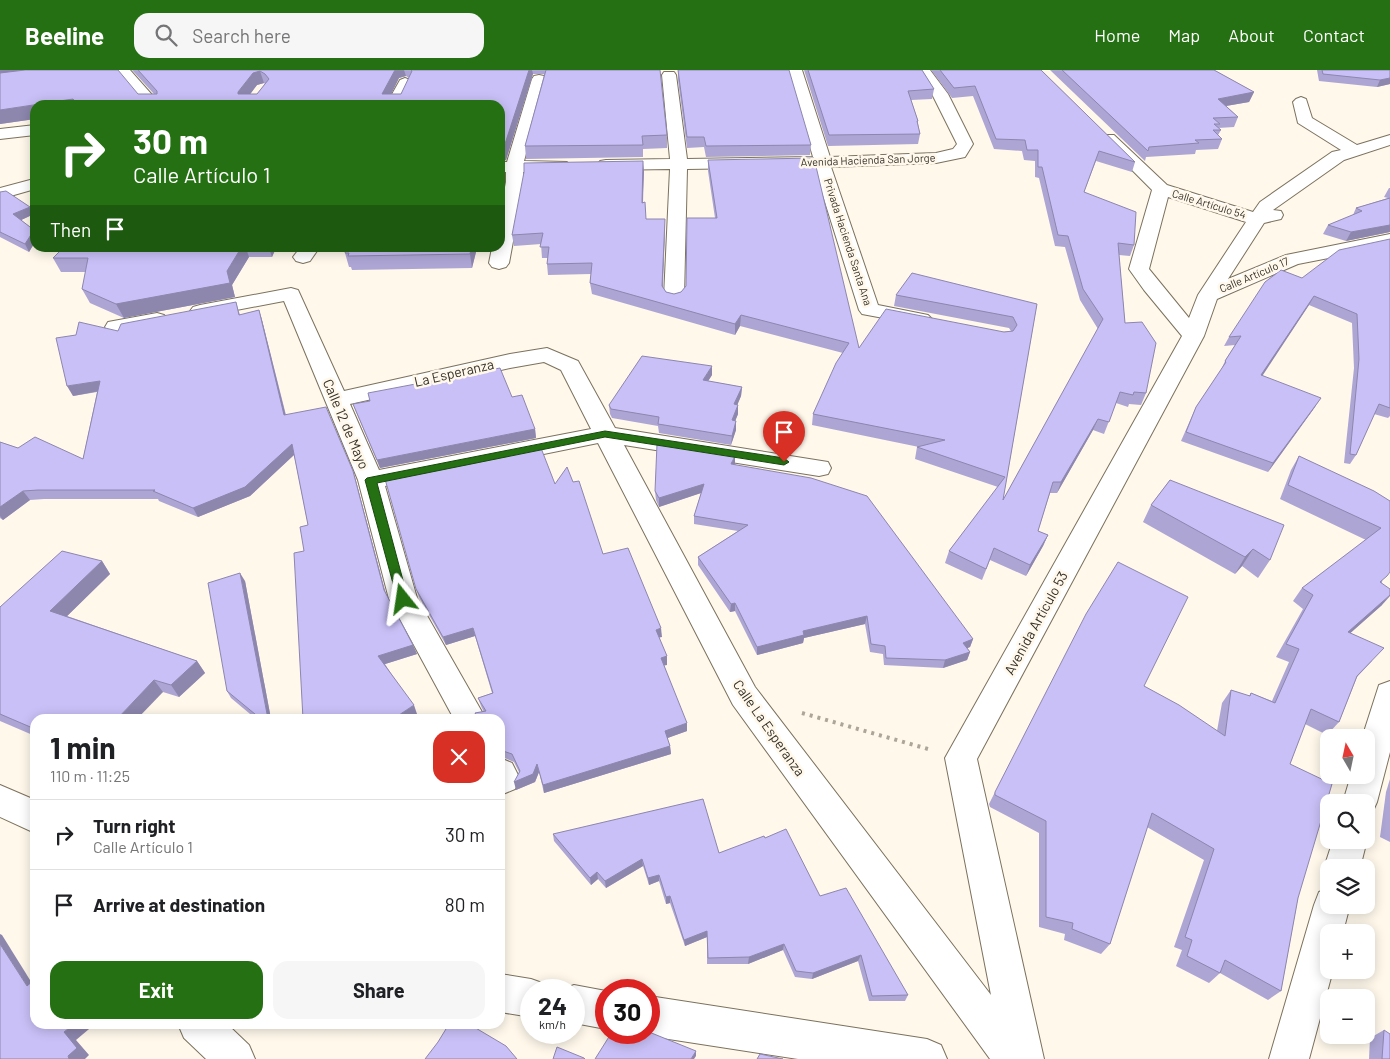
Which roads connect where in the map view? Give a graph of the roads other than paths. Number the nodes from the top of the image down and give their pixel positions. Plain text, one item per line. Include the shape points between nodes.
1 (116, 70) edge
2 (794, 70) edge
3 (923, 70) edge
4 (669, 75) dead end
5 (539, 79) dead end
6 (405, 83) edge
7 (149, 100) edge
8 (396, 100) edge
9 (1301, 102) dead end
10 (1100, 130) edge
11 (30, 131) edge
12 (0, 134) edge
13 (1390, 140) edge
14 (1355, 151) junction
15 (1390, 151) edge
16 (821, 162) junction
17 (679, 163) junction
18 (507, 167) edge
19 (30, 185) dead end
20 (1160, 189) junction
21 (0, 194) edge
22 (1257, 219) junction
23 (505, 233) edge
24 (1390, 240) edge
25 (501, 252) edge
26 (499, 263) dead end
27 (1208, 295) junction
28 (674, 297) edge
29 (944, 324) edge
30 (116, 327) dead end
31 (1193, 336) junction
32 (570, 366) joint
33 (336, 400) junction
34 (605, 434) junction
35 (819, 468) dead end
36 (371, 480) junction
37 (1390, 694) edge
38 (467, 714) edge
39 (1362, 794) edge
40 (0, 800) edge
41 (30, 815) edge
42 (1329, 914) edge
43 (505, 994) edge
44 (520, 996) edge
45 (660, 1018) edge
46 (203, 1029) edge
47 (236, 1059) edge
48 (927, 1059) edge
49 (1015, 1059) edge
50 (1024, 1059) edge
51 (1289, 1059) edge

1 - 7 street via 125,73
2 - 16 street via 822,155
3 - 16 street, Avenida Hacienda San Jorge via 940,94 965,144 959,154 936,158
4 - 17 street
5 - 18 street
6 - 8 street
9 - 14 street via 1304,120
10 - 20 street, Calle Artículo 54
11 - 12 street
13 - 14 street, Avenida Artículo 53
14 - 22 street, Avenida Artículo 53 via 1338,156 1322,167 1266,206
15 - 22 street via 1358,161 1285,213
16 - 17 street, Avenida Hacienda San Jorge
16 - 29 street, Privada Hacienda Santa Ana via 869,310
17 - 18 street, Avenida Hacienda San Jorge
17 - 28 street
18 - 23 street via 515,182
19 - 21 street
20 - 22 street, Calle Artículo 54
20 - 31 street, Calle Artículo 54 via 1139,268 1150,286
22 - 27 street, Avenida Artículo 53
24 - 27 street, Calle Artículo 17 via 1293,259
25 - 26 street
27 - 31 street, Avenida Artículo 53
30 - 33 street, Calle 12 de Mayo via 291,294
31 - 50 street, Avenida Artículo 53 via 961,758
32 - 33 street, La Esperanza via 547,355
32 - 34 street, Calle La Esperanza
33 - 36 street, Calle 12 de Mayo
34 - 35 street
34 - 36 street
34 - 49 street, Calle La Esperanza via 744,696
36 - 38 street, Calle 12 de Mayo via 403,599
37 - 39 street
40 - 41 street
42 - 51 street
43 - 44 street
45 - 48 street
46 - 47 street

